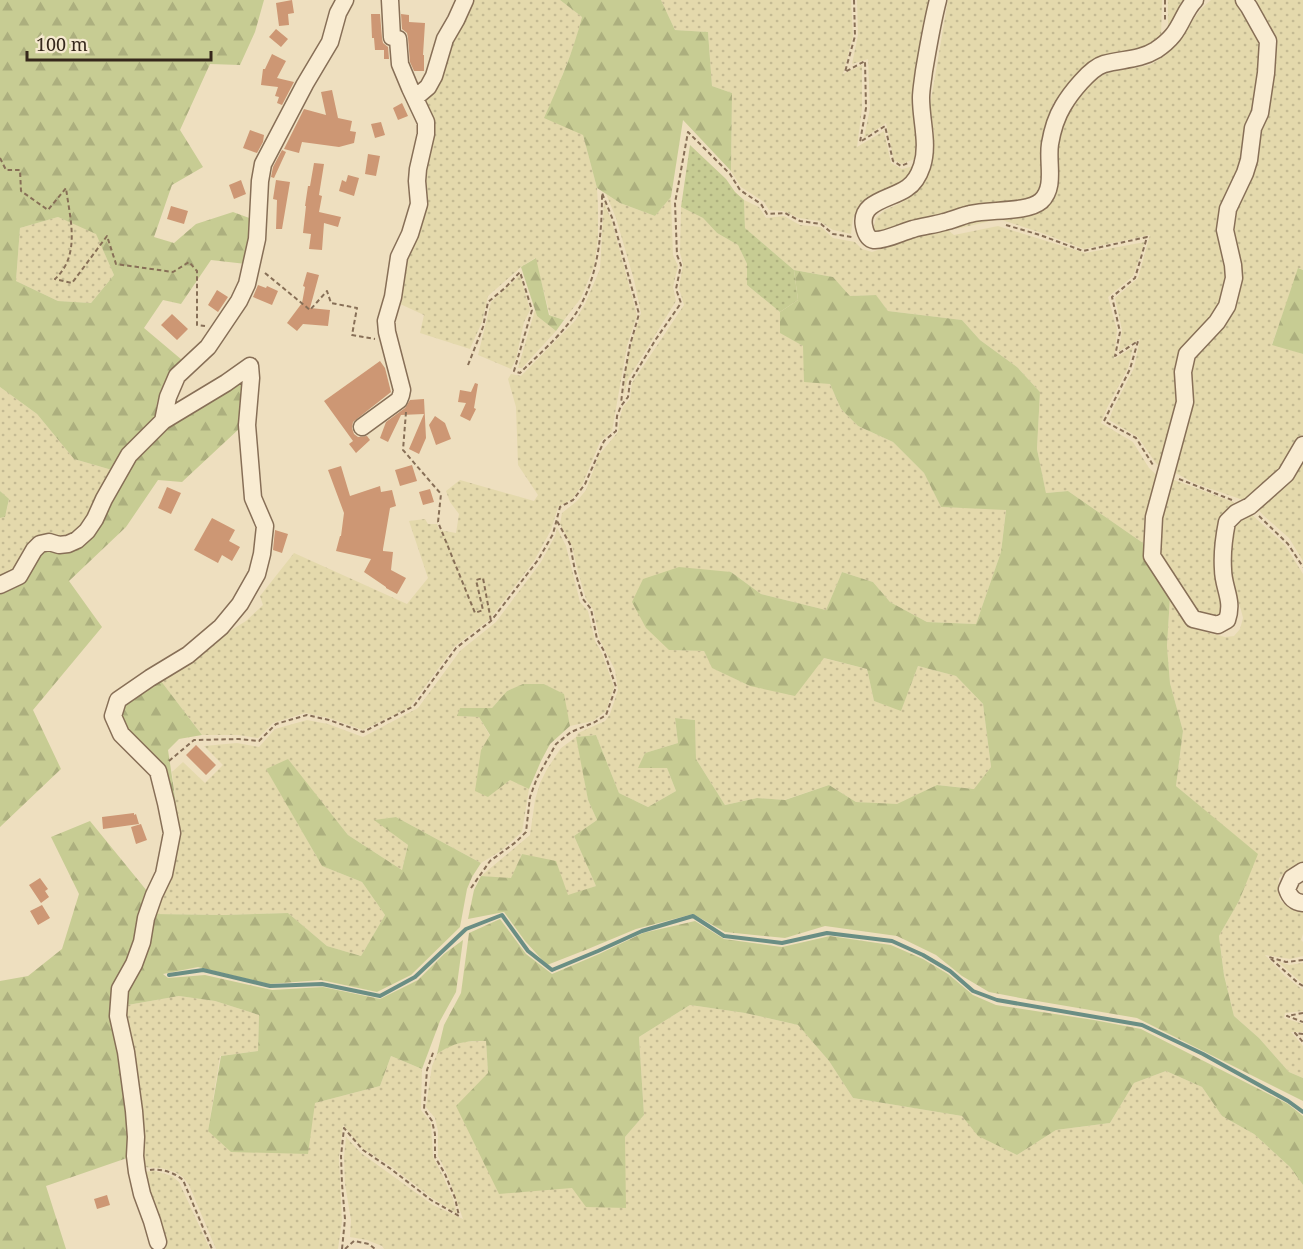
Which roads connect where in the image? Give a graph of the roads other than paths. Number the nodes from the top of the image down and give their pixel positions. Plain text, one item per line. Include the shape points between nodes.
1 (345, 0) edge
2 (390, 0) edge
3 (465, 0) edge
4 (938, 0) edge
5 (1195, 0) edge
6 (1244, 0) edge
7 (415, 98) junction
8 (163, 421) junction
9 (362, 427) dead end
10 (1303, 445) edge
11 (0, 585) edge
12 (1303, 871) edge
13 (1303, 903) edge
14 (158, 1242) dead end

1 - 8 street via 330,42 263,164 257,239 247,284 208,348 177,376
2 - 7 street via 392,37 398,39 400,64
3 - 7 street via 445,39 434,76
4 - 5 street via 921,96 925,157 915,181 864,214 863,224 873,240 970,213 1029,207 1040,202 1048,192 1050,146 1056,123 1072,93 1101,64 1141,57 1156,50 1173,35
6 - 10 street via 1268,41 1260,113 1253,128 1249,160 1228,209 1225,230 1234,278 1227,306 1217,322 1186,354 1185,402 1154,517 1152,556 1193,620 1218,625 1227,620 1229,595 1222,570 1227,522 1286,474
7 - 9 street via 426,122 418,169 419,204 399,257 386,321 402,390 399,400
8 - 11 street via 129,455 87,531 68,544 40,544 19,576
8 - 14 street via 250,366 247,425 252,498 265,525 257,574 221,627 188,655 118,700 112,716 121,734 158,771 172,833 164,874 146,918 142,942 120,989 118,1016 134,1111 137,1172
12 - 13 street via 1292,878 1287,889 1295,902

